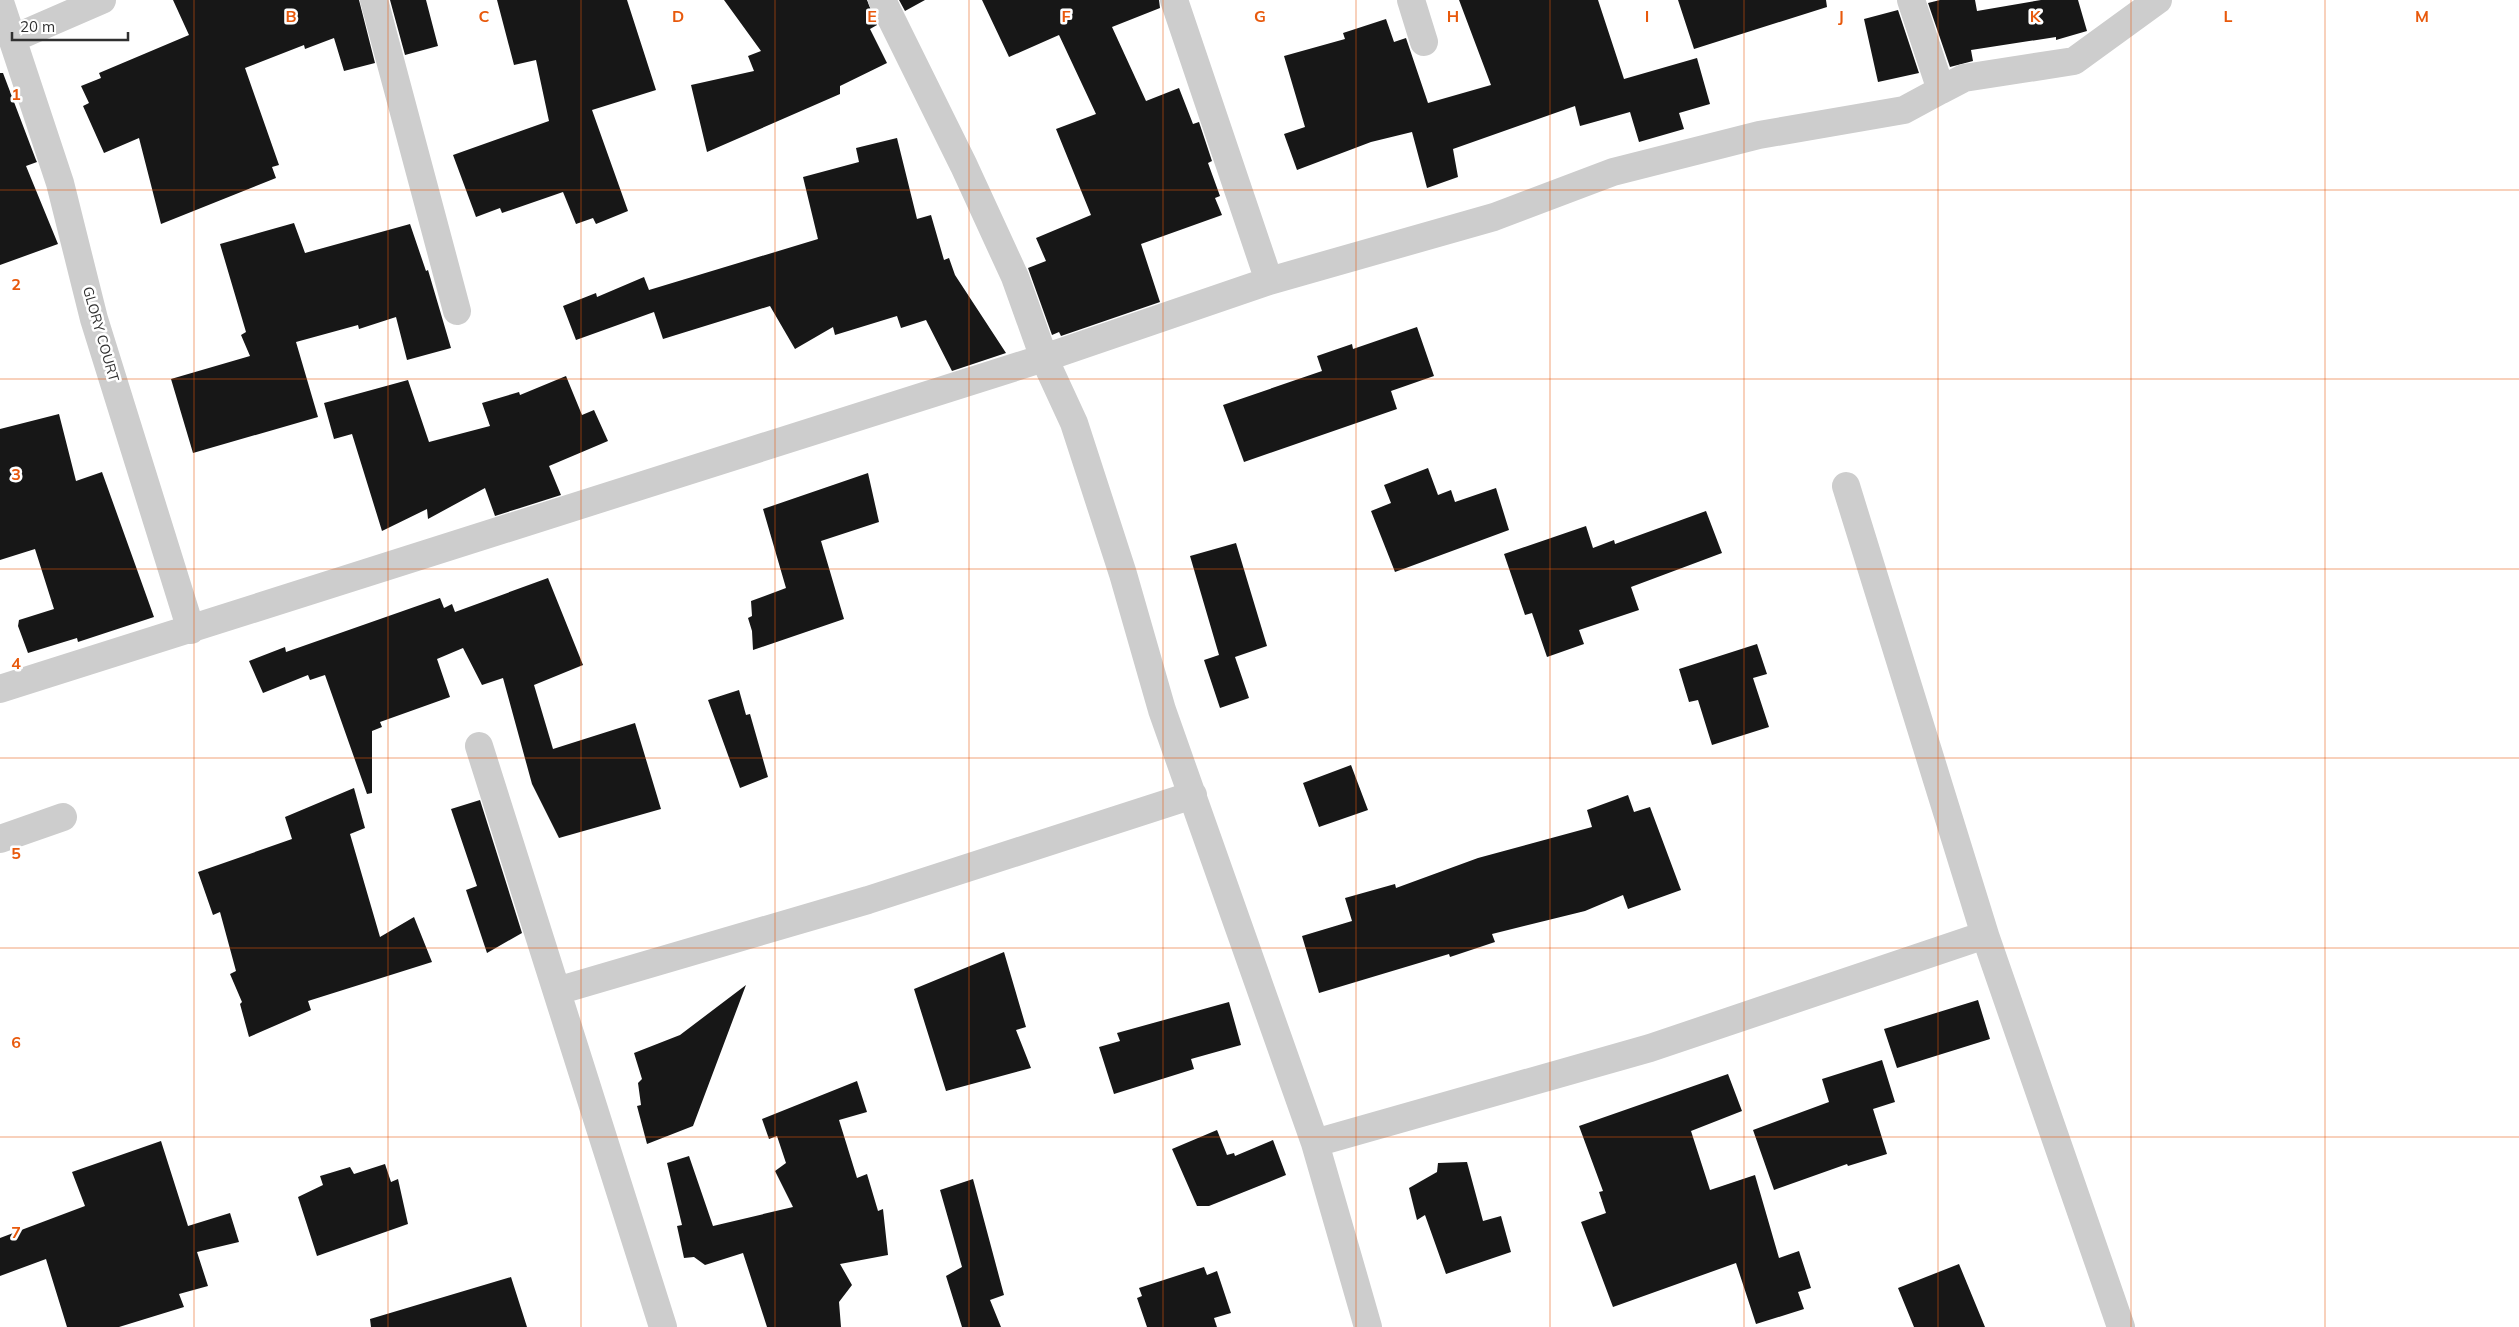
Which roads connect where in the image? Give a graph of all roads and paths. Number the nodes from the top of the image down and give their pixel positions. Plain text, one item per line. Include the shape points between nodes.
1 (102, 0) edge
2 (374, 0) edge
3 (882, 0) edge
4 (1174, 0) edge
5 (1411, 0) edge
6 (1911, 0) edge
7 (2158, 0) edge
8 (0, 2) edge
9 (12, 39) junction
10 (1424, 42) dead end
11 (1941, 90) junction
12 (1269, 281) junction
13 (457, 312) dead end
14 (1044, 358) junction
15 (1846, 486) dead end
16 (191, 630) junction
17 (0, 690) edge
18 (479, 746) dead end
19 (1193, 795) junction
20 (63, 817) dead end
21 (0, 839) edge
22 (1985, 935) junction
23 (557, 991) junction
24 (1315, 1143) junction
25 (661, 1326) edge
26 (1368, 1327) edge
27 (2121, 1327) edge

1 - 9 street
2 - 13 street
3 - 14 street via 988,217 1015,278
4 - 12 street
5 - 10 street
6 - 11 street
7 - 11 street via 2074,61 1964,78
8 - 9 street, GLORY COURT
9 - 16 street, GLORY COURT via 60,183 94,319
11 - 12 street via 1904,110 1759,135 1613,172 1494,217
12 - 14 street
14 - 16 street
14 - 19 street via 1074,423 1123,574 1162,710
15 - 22 street
16 - 17 street
18 - 23 street
19 - 23 street via 868,900
19 - 24 street
20 - 21 street
22 - 24 street via 1650,1048
22 - 27 street
23 - 25 street
24 - 26 street

